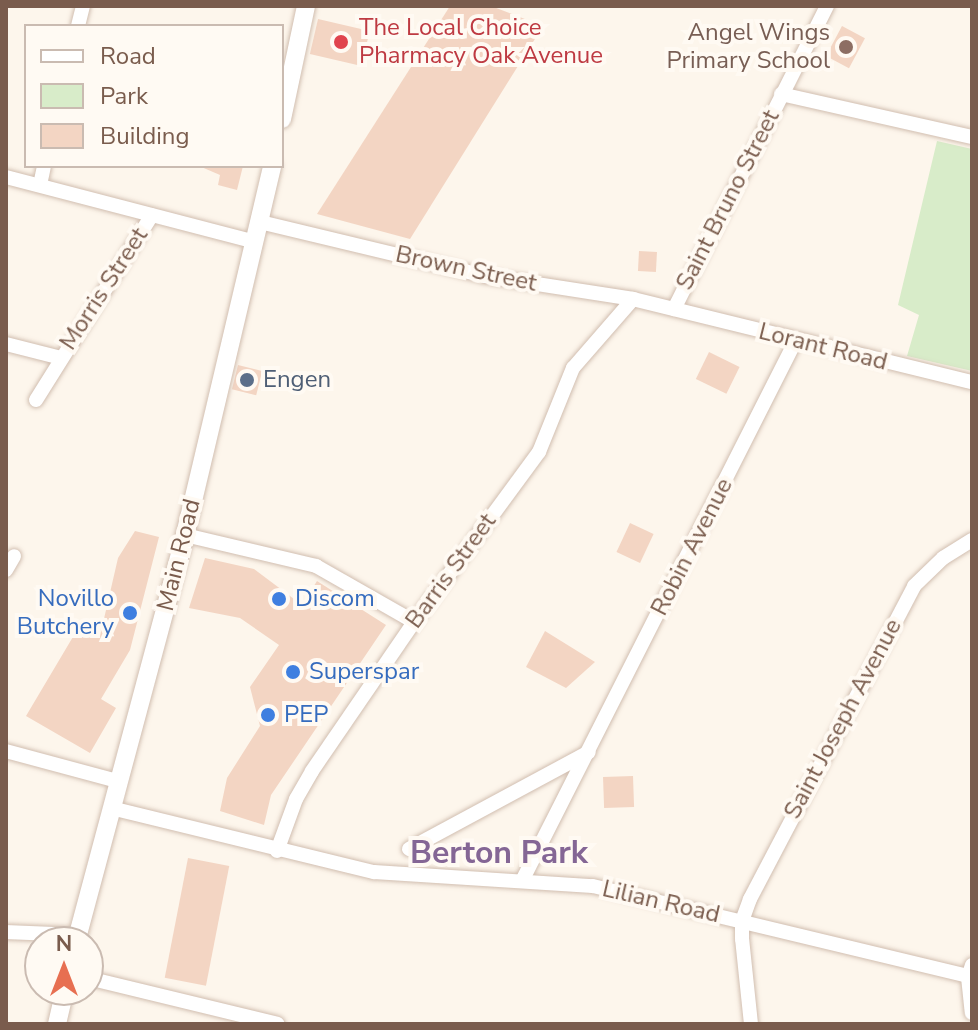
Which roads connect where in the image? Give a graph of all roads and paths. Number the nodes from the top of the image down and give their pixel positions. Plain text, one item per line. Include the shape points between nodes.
1 (306, 6) edge
2 (827, 6) edge
3 (781, 94) junction
4 (284, 110) edge
5 (972, 137) edge
6 (44, 168) edge
7 (272, 168) edge
8 (6, 177) edge
9 (40, 185) junction
10 (152, 215) junction
11 (260, 222) junction
12 (255, 242) junction
13 (633, 299) junction
14 (674, 309) junction
15 (795, 342) junction
16 (6, 344) edge
17 (61, 358) junction
18 (972, 382) edge
19 (36, 400) dead end
20 (185, 535) junction
21 (972, 540) edge
22 (14, 556) dead end
23 (6, 570) edge
24 (414, 622) junction
25 (6, 751) edge
26 (589, 752) junction
27 (117, 781) junction
28 (111, 808) junction
29 (409, 849) dead end
30 (277, 851) junction
31 (523, 879) junction
32 (742, 921) junction
33 (80, 926) edge
34 (971, 973) edge
35 (104, 982) edge
36 (972, 1013) edge
37 (278, 1024) edge
38 (751, 1024) edge

1 - 4 street
2 - 3 street, Saint Bruno Street
3 - 5 street
3 - 14 street, Saint Bruno Street
6 - 9 street
7 - 11 street, Main Road
8 - 9 street
9 - 10 street
10 - 12 street
10 - 17 street, Morris Street
11 - 12 street, Main Road
11 - 13 street, Brown Street via 485,276
12 - 20 street, Main Road
13 - 14 street, Brown Street
13 - 24 street, Barris Street via 573,368 545,443
14 - 15 street, Lorant Road
15 - 18 street, Lorant Road
15 - 26 street, Robin Avenue
16 - 17 street, Morris Street
17 - 19 street
20 - 24 street via 316,566
20 - 27 street, Main Road
21 - 32 street, Saint Joseph Avenue via 914,586
22 - 23 street
24 - 30 street, Barris Street via 312,771
25 - 27 street
26 - 29 street
26 - 31 street, Robin Avenue
27 - 28 street, Main Road
28 - 30 street, Lilian Road
28 - 33 street, Main Road
30 - 31 street, Lilian Road via 393,874
31 - 32 street, Lilian Road via 593,886
32 - 34 street, Lilian Road
32 - 38 street
34 - 36 street
35 - 37 street

